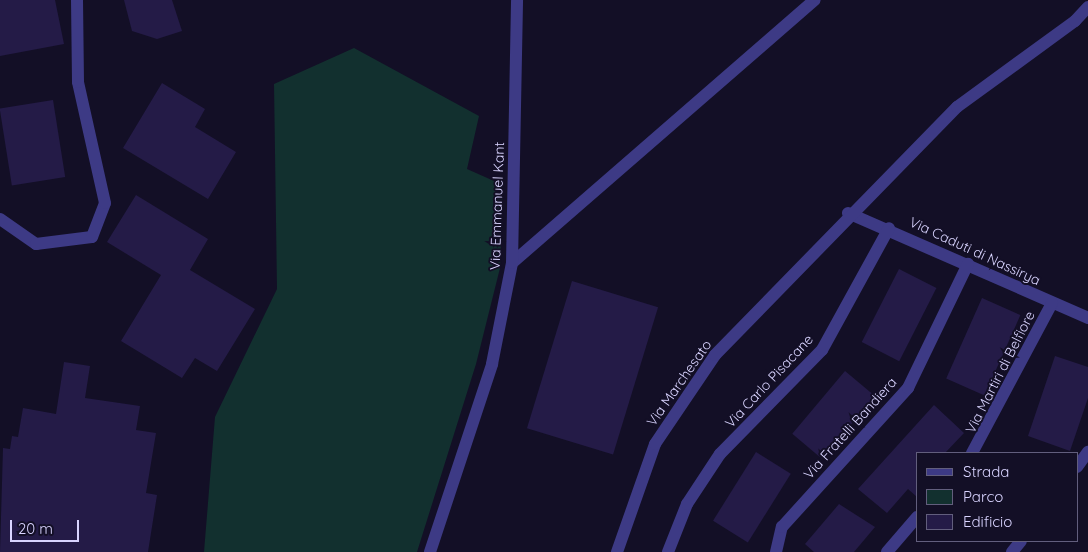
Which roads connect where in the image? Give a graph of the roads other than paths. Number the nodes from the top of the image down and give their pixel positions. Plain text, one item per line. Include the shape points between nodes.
1 (77, 0) edge
2 (517, 0) edge
3 (815, 0) edge
4 (1088, 6) edge
5 (848, 213) junction
6 (0, 219) edge
7 (889, 228) junction
8 (512, 263) junction
9 (968, 264) junction
10 (1052, 302) junction
11 (1088, 318) edge
12 (973, 452) edge
13 (1088, 452) edge
14 (1078, 466) edge
15 (916, 519) edge
16 (1020, 542) edge
17 (430, 552) edge
18 (617, 552) edge
19 (668, 552) edge
20 (776, 552) edge
21 (887, 552) edge
22 (1012, 552) edge

1 - 6 street via 78,82 105,203 92,237 36,244
2 - 8 street, Via Emmanuel Kant
3 - 8 street
4 - 5 street, Via Marchesato via 1075,21 957,107
5 - 7 street, Via Caduti di Nassirya
5 - 18 street, Via Marchesato via 715,355 682,403 655,444
7 - 9 street, Via Caduti di Nassirya
7 - 19 street, Via Carlo Pisacane via 822,350 720,454 687,504
8 - 17 street, Via Emmanuel Kant via 492,364
9 - 10 street, Via Caduti di Nassirya
9 - 20 street, Via Fratelli Bandiera via 908,388 782,527
10 - 11 street, Via Caduti di Nassirya
10 - 12 street, Via Martiri di Belfiore
13 - 14 street
15 - 21 street
16 - 22 street

